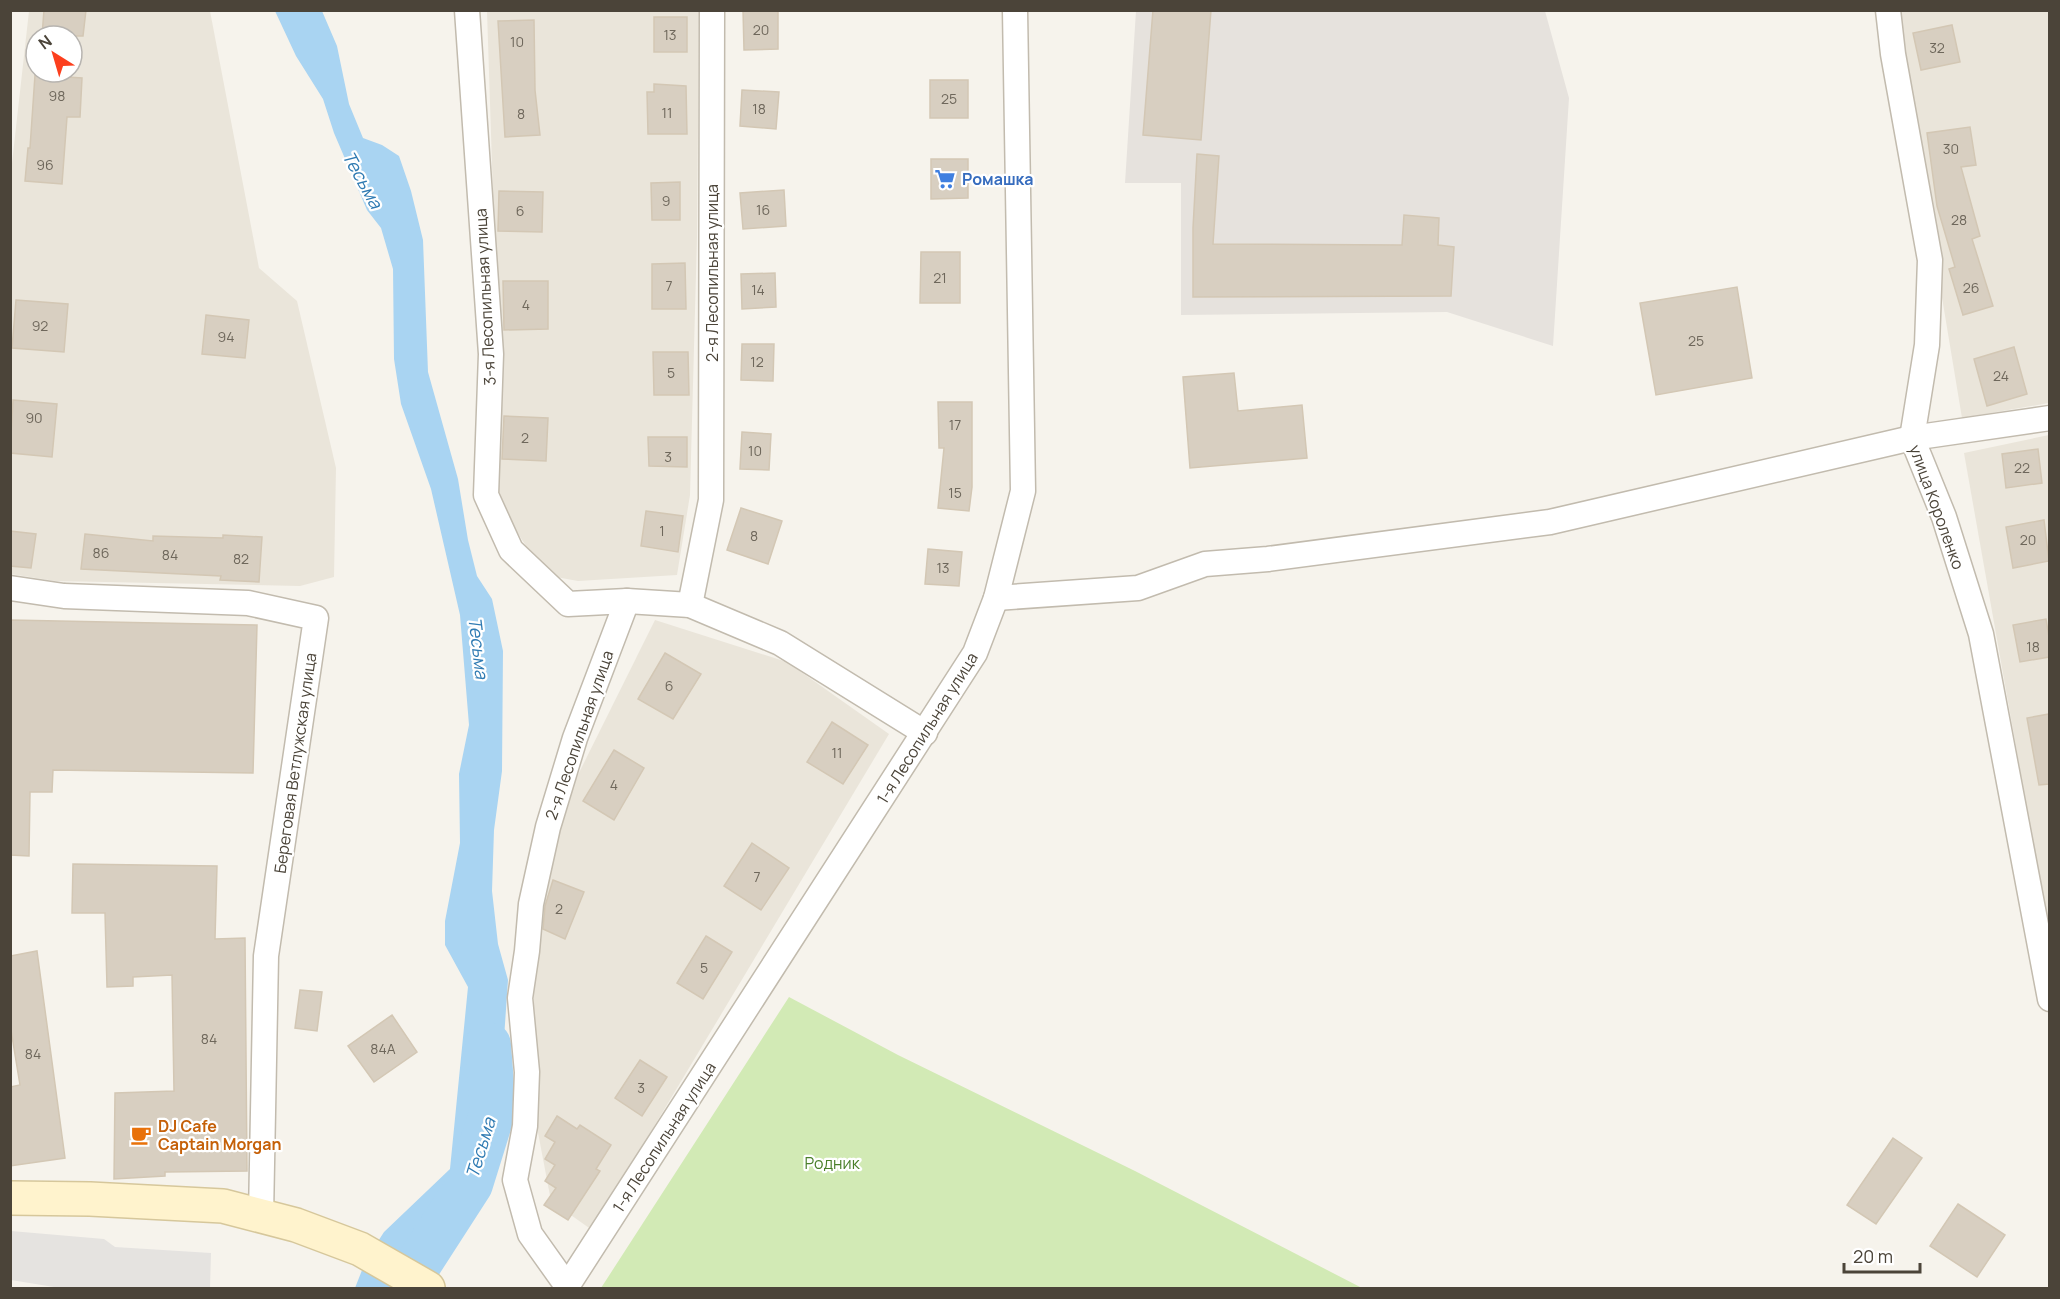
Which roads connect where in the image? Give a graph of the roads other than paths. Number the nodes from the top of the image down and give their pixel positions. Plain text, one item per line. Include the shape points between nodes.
1 (467, 10) edge
2 (712, 10) edge
3 (1015, 10) edge
4 (1888, 10) edge
5 (2049, 418) edge
6 (1911, 438) junction
7 (10, 588) edge
8 (996, 598) junction
9 (627, 601) junction
10 (690, 604) junction
11 (925, 733) junction
12 (2049, 999) edge
13 (10, 1198) edge
14 (261, 1216) junction
15 (566, 1287) edge
16 (428, 1288) edge

1 - 9 street, 3-я Лесопильная улица via 490,354 486,495 511,550 568,604
2 - 10 street, 2-я Лесопильная улица via 711,500
3 - 8 street, 1-я Лесопильная улица via 1023,491
4 - 6 street, улица Короленко via 1930,260 1927,345
5 - 6 street
6 - 8 street via 1550,522 1205,564 1138,588
6 - 12 street, улица Короленко via 1944,517 1981,634
7 - 14 street, Береговая Ветлужская улица via 64,596 248,603 316,618 266,957
8 - 11 street, 1-я Лесопильная улица via 975,653
9 - 10 street, 3-я Лесопильная улица
9 - 15 street, 2-я Лесопильная улица via 575,738 548,827 531,904 520,998 527,1072 525,1126 515,1180 530,1234
10 - 11 street via 780,643
11 - 15 street, 1-я Лесопильная улица
13 - 14 main road via 223,1206
14 - 16 main road via 360,1249

